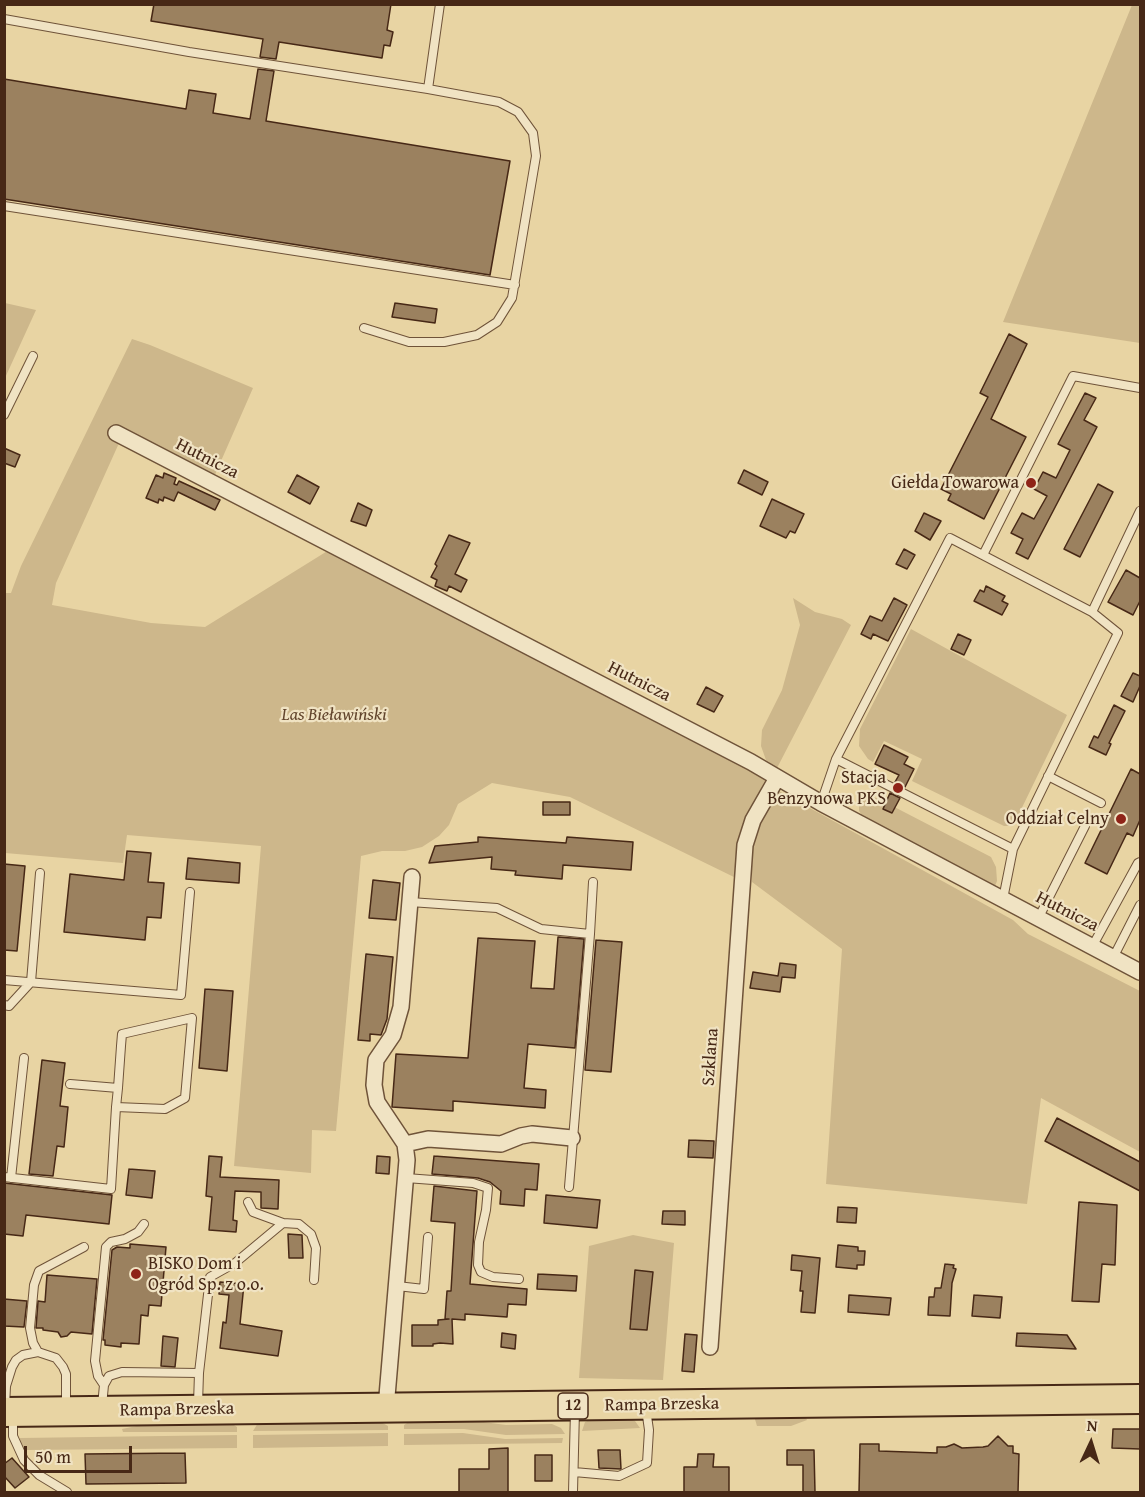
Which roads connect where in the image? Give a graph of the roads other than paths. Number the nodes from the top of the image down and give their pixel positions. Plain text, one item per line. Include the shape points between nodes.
1 (440, 4) edge
2 (4, 19) edge
3 (428, 89) junction
4 (4, 206) edge
5 (515, 285) junction
6 (364, 328) dead end
7 (33, 356) dead end
8 (1140, 388) edge
9 (4, 415) edge
10 (116, 433) dead end
11 (1140, 511) edge
12 (982, 555) junction
13 (1092, 612) junction
14 (836, 759) junction
15 (1048, 776) junction
16 (777, 778) junction
17 (821, 803) junction
18 (1101, 803) dead end
19 (1085, 826) dead end
20 (1013, 849) junction
21 (1139, 862) edge
22 (40, 873) dead end
23 (412, 877) dead end
24 (593, 882) dead end
25 (190, 892) dead end
26 (1003, 900) junction
27 (410, 902) junction
28 (1140, 905) edge
29 (1038, 919) junction
30 (590, 934) junction
31 (1092, 947) junction
32 (1113, 958) junction
33 (1140, 972) edge
34 (4, 980) edge
35 (31, 982) junction
36 (4, 1005) edge
37 (24, 1058) dead end
38 (70, 1084) dead end
39 (118, 1089) junction
40 (116, 1107) junction
41 (572, 1138) junction
42 (405, 1144) junction
43 (8, 1178) edge
44 (406, 1178) junction
45 (569, 1187) dead end
46 (248, 1202) dead end
47 (283, 1223) junction
48 (144, 1224) dead end
49 (428, 1237) dead end
50 (84, 1247) dead end
51 (519, 1279) dead end
52 (314, 1280) dead end
53 (397, 1286) junction
54 (710, 1347) dead end
55 (38, 1352) junction
56 (199, 1373) junction
57 (103, 1398) junction
58 (1140, 1399) edge
59 (645, 1405) junction
60 (575, 1406) junction
61 (386, 1408) junction
62 (198, 1410) junction
63 (66, 1411) junction
64 (7, 1412) edge
65 (574, 1472) junction
66 (67, 1492) edge
67 (573, 1492) edge

1 - 3 lane
2 - 3 lane
3 - 5 lane via 499,102 518,112 533,132 536,156
4 - 5 lane
5 - 6 lane via 497,322 477,335 444,342 409,342
7 - 9 lane
8 - 12 lane via 1073,376
10 - 16 street, Hutnicza
11 - 13 lane
12 - 13 lane
12 - 14 lane via 950,538
13 - 15 lane via 1118,633
14 - 17 lane
14 - 20 lane
15 - 18 lane
15 - 20 lane
16 - 17 street, Hutnicza
16 - 54 street, Szklana via 753,820 745,844
17 - 26 street, Hutnicza
19 - 29 lane
20 - 26 lane
21 - 31 lane
22 - 35 lane
23 - 27 street
24 - 30 lane
25 - 35 lane via 181,995
26 - 29 street, Hutnicza
27 - 30 lane via 497,908 541,929
27 - 42 street via 401,1007 393,1035 376,1060 374,1086 377,1102
28 - 32 lane
29 - 31 street, Hutnicza
30 - 41 lane
31 - 32 street, Hutnicza
32 - 33 street, Hutnicza
34 - 35 lane
35 - 36 lane via 9,1006
37 - 43 lane
38 - 39 lane
39 - 40 lane
39 - 40 lane via 122,1034 192,1018 185,1098 165,1109
40 - 43 lane via 111,1189
41 - 42 street via 532,1134 501,1144 428,1139
41 - 45 lane
42 - 44 street
44 - 51 lane via 473,1183 488,1188 478,1265 493,1277
44 - 53 street
46 - 47 lane via 253,1212
47 - 52 lane via 299,1224 311,1234 316,1248
47 - 56 lane via 235,1263 210,1277
48 - 57 lane via 138,1232 106,1247 95,1361
49 - 53 lane via 424,1289
50 - 55 lane via 39,1271 30,1328
53 - 61 street
55 - 63 lane via 56,1358 63,1367
55 - 64 lane via 23,1355 12,1367 6,1386
56 - 57 lane via 122,1372 109,1376
56 - 62 lane
57 - 62 highway, Rampa Brzeska / 12
57 - 63 highway, Rampa Brzeska / 12
58 - 59 highway, Rampa Brzeska / 12
59 - 60 highway, Rampa Brzeska / 12
59 - 65 lane via 648,1463 619,1476
60 - 61 highway, Rampa Brzeska / 12
60 - 65 lane
61 - 62 highway, Rampa Brzeska / 12
63 - 64 highway, Rampa Brzeska / 12
64 - 66 lane via 24,1460 39,1475
65 - 67 lane

